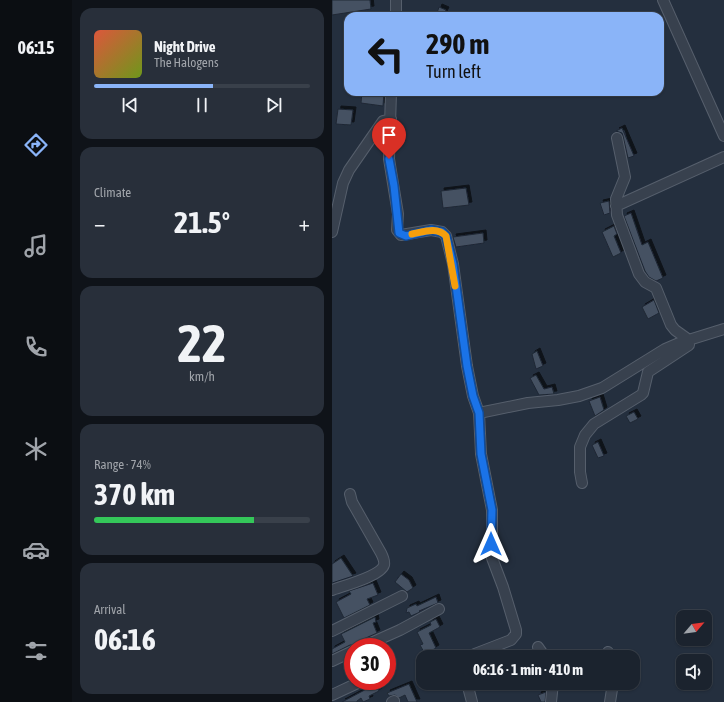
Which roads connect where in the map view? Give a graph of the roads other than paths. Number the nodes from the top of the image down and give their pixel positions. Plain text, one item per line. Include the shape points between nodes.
1 (396, 0) edge
2 (663, 0) edge
3 (396, 12) edge
4 (391, 96) edge
5 (391, 118) junction
6 (724, 136) edge
7 (617, 138) dead end
8 (724, 157) edge
9 (616, 206) junction
10 (332, 232) edge
11 (724, 329) edge
12 (689, 340) junction
13 (479, 413) junction
14 (582, 483) dead end
15 (350, 494) dead end
16 (332, 590) edge
17 (402, 596) dead end
18 (439, 610) dead end
19 (332, 631) edge
20 (382, 638) edge
21 (538, 647) dead end
22 (485, 650) edge
23 (540, 650) edge
24 (344, 655) edge
25 (332, 661) edge
26 (344, 689) edge
27 (469, 690) edge
28 (552, 690) edge
29 (612, 690) edge
30 (332, 695) edge
31 (472, 702) edge
32 (551, 702) edge
33 (610, 702) edge

1 - 3 street
2 - 6 street
4 - 5 street
5 - 10 street via 383,121 349,170 343,183
5 - 13 street via 389,159 397,207 397,230 406,236 431,230 442,232 446,236 453,264 467,366
7 - 9 street via 625,177 616,199
8 - 9 street
9 - 12 street via 617,215 642,279 656,288 675,330
11 - 12 street
12 - 13 street via 665,349 602,388 579,396 528,402
12 - 14 street via 688,347 648,372 641,395 594,424 585,435 580,447
13 - 22 street via 481,454 492,510 492,558 516,634 511,640
15 - 16 street via 381,553 384,565 375,574
17 - 19 street
18 - 20 street
21 - 23 street
24 - 25 street
26 - 30 street
27 - 31 street
28 - 32 street
29 - 33 street

